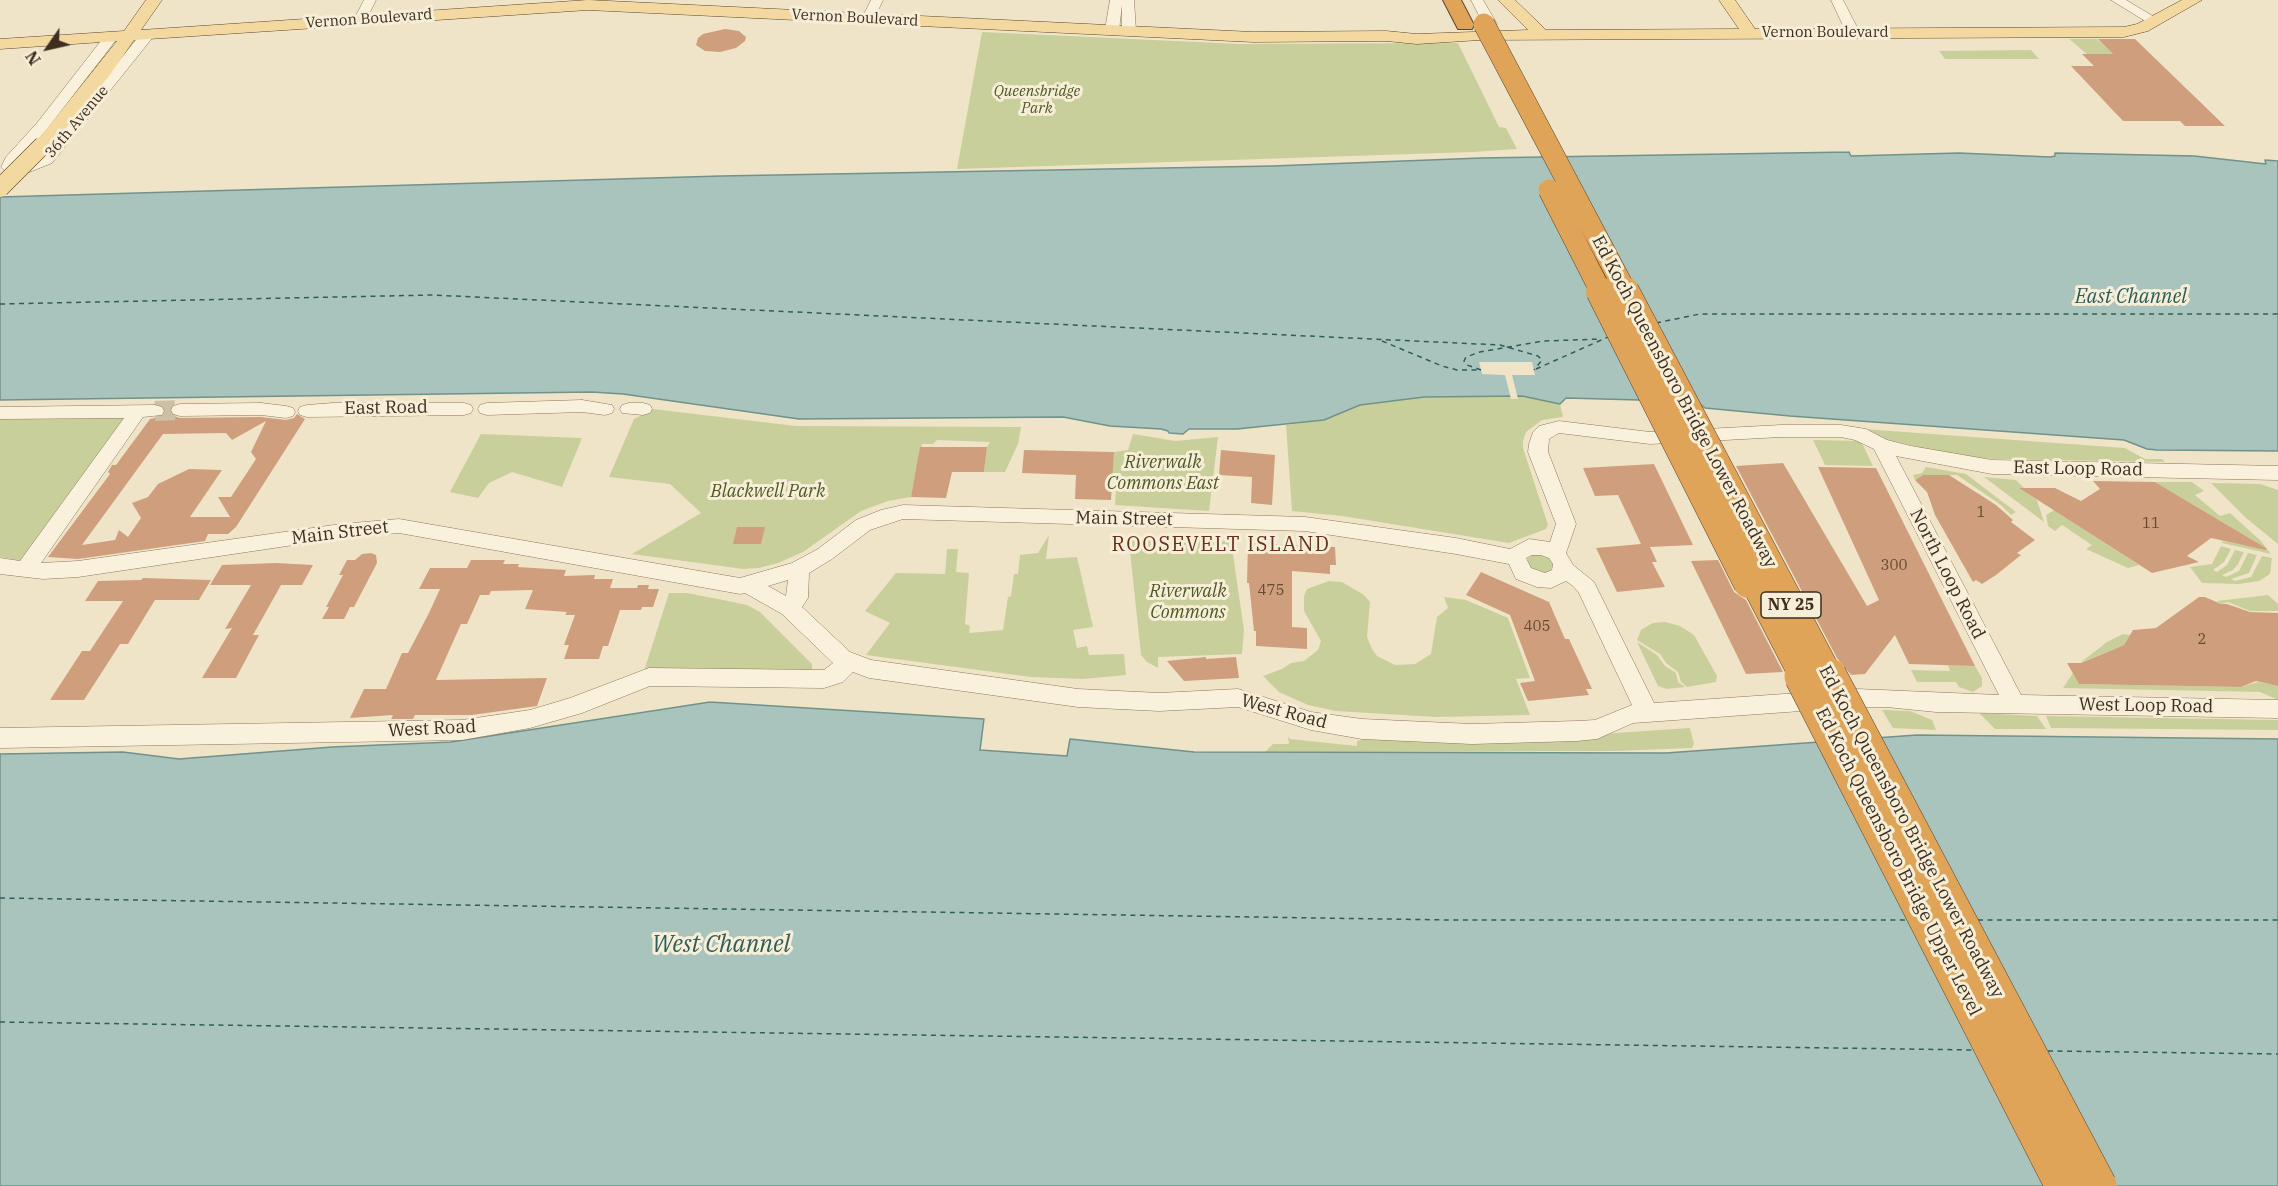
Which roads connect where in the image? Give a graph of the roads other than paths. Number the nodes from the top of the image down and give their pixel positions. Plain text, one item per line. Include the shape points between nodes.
1 (154, 0) edge
2 (370, 0) edge
3 (877, 0) edge
4 (1116, 0) edge
5 (1128, 0) edge
6 (1491, 0) edge
7 (1506, 0) edge
8 (1727, 0) edge
9 (1837, 0) edge
10 (2117, 0) edge
11 (2194, 0) edge
12 (589, 2) edge
13 (1466, 12) edge
14 (868, 18) junction
15 (360, 20) junction
16 (2156, 21) junction
17 (1112, 30) junction
18 (1129, 31) junction
19 (1853, 33) junction
20 (148, 34) junction
21 (1750, 34) junction
22 (120, 35) junction
23 (1534, 35) junction
24 (0, 44) edge
25 (0, 188) edge
26 (464, 409) dead end
27 (487, 409) dead end
28 (605, 409) dead end
29 (180, 410) tunnel mouth
30 (308, 411) dead end
31 (286, 412) dead end
32 (0, 413) edge
33 (1881, 445) junction
34 (2278, 472) edge
35 (1516, 558) junction
36 (1559, 561) junction
37 (0, 566) edge
38 (799, 569) junction
39 (25, 570) junction
40 (749, 585) junction
41 (789, 608) junction
42 (849, 662) junction
43 (2014, 703) junction
44 (2278, 709) edge
45 (1647, 712) junction
46 (0, 738) edge
47 (2054, 1186) edge
48 (2064, 1186) edge
49 (2088, 1186) edge
50 (2098, 1186) edge

1 - 22 main road, 36th Avenue
2 - 15 street
3 - 14 street
4 - 17 street
5 - 18 street
6 - 23 main road
7 - 23 main road
8 - 21 main road
9 - 19 street
10 - 16 street
11 - 16 main road, Vernon Boulevard
12 - 14 main road, Vernon Boulevard
12 - 15 main road, Vernon Boulevard
13 - 18 main road, Vernon Boulevard via 1417,39
13 - 23 main road, Vernon Boulevard
13 - 47 highway, NY 25, bridge
13 - 48 highway, Ed Koch Queensboro Bridge Upper Level, bridge
13 - 49 highway, Ed Koch Queensboro Bridge Upper Level, bridge
13 - 50 highway, Ed Koch Queensboro Bridge Lower Roadway / NY 25, bridge
14 - 17 main road, Vernon Boulevard
15 - 20 main road, Vernon Boulevard
16 - 19 main road, Vernon Boulevard via 2128,31
17 - 18 main road, Vernon Boulevard
19 - 21 main road, Vernon Boulevard
20 - 22 main road, Vernon Boulevard
20 - 22 street, 36th Avenue via 49,158 27,168 9,167
21 - 23 main road, Vernon Boulevard
22 - 24 main road, Vernon Boulevard
22 - 25 main road, bridge via 103,72 43,145
26 - 30 street, East Road
27 - 28 street
29 - 31 street
32 - 39 street via 147,411
33 - 34 street, East Loop Road via 1992,467
33 - 36 street, East Loop Road via 1859,434 1841,431 1650,438 1569,427 1550,429 1540,437 1538,448 1566,524
33 - 43 street, North Loop Road
35 - 36 street via 1529,547 1543,547
35 - 36 street via 1523,573 1536,580 1557,578
35 - 38 street, Main Street via 1305,524 903,512 869,522
36 - 45 street via 1587,588
37 - 39 street, Main Street
38 - 40 street, Main Street
38 - 41 street via 797,598
39 - 40 street, Main Street via 78,569 399,526
40 - 41 street, Main Street
41 - 42 street, West Road
42 - 45 street, West Road via 879,672 1078,698 1151,702 1238,698 1319,723 1362,729 1472,734 1577,731 1597,729 1631,714
42 - 46 street, West Road via 835,676 824,679 649,677 530,719 462,730
43 - 44 street, West Loop Road
43 - 45 street, West Road via 1857,698

